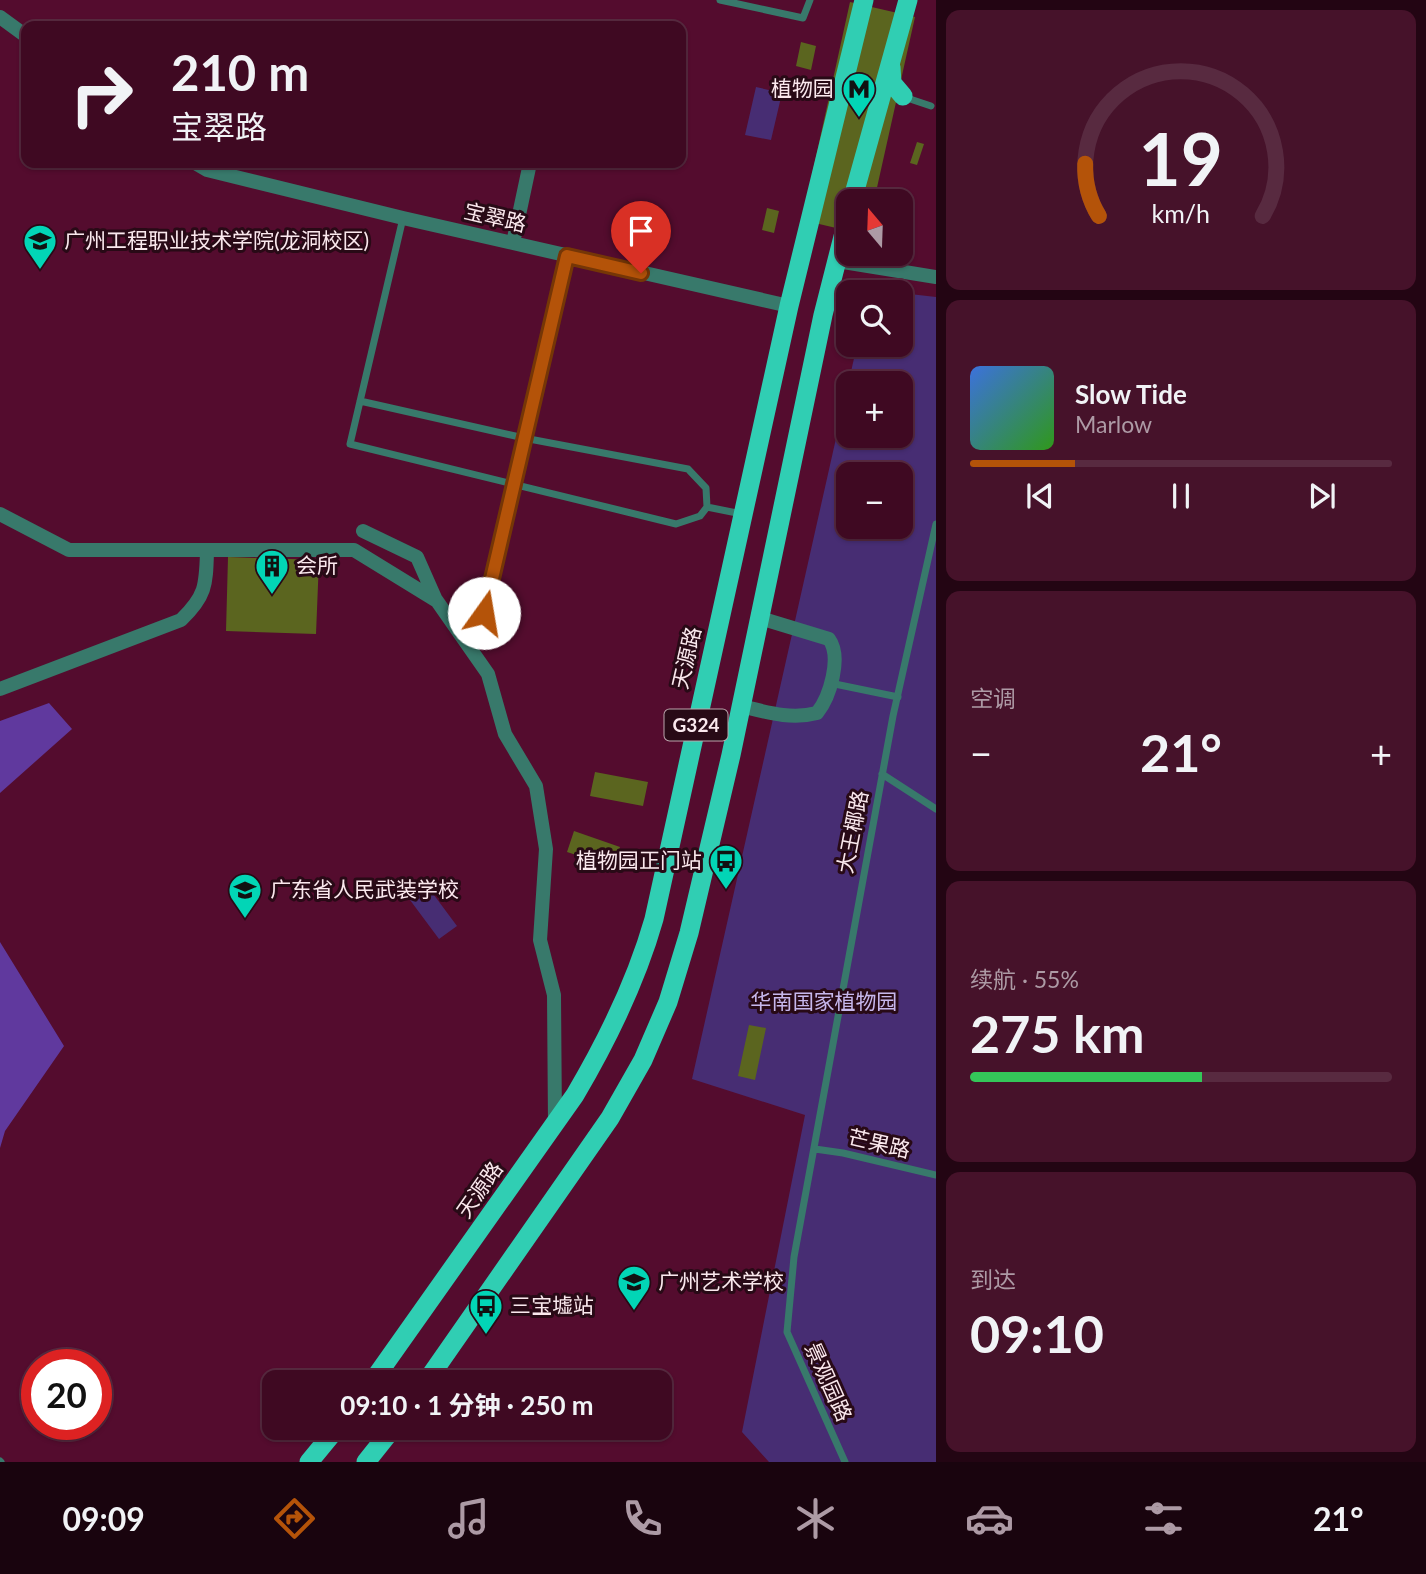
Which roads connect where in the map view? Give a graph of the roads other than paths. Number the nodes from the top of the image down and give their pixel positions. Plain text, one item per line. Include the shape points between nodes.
1 (720, 0) edge
2 (810, 0) edge
3 (864, 0) edge
4 (908, 0) edge
5 (0, 17) edge
6 (21, 32) edge
7 (891, 64) junction
8 (903, 96) junction
9 (931, 106) dead end
10 (877, 112) junction
11 (204, 168) edge
12 (529, 168) edge
13 (855, 189) edge
14 (403, 218) junction
15 (513, 243) junction
16 (567, 256) junction
17 (836, 266) edge
18 (870, 266) edge
19 (936, 276) edge
20 (789, 306) junction
21 (360, 401) junction
22 (524, 439) junction
23 (514, 483) junction
24 (707, 508) junction
25 (0, 514) edge
26 (742, 514) junction
27 (936, 524) edge
28 (363, 531) dead end
29 (207, 552) dead end
30 (437, 601) junction
31 (484, 613) dead end
32 (760, 618) junction
33 (830, 683) junction
34 (0, 688) edge
35 (898, 697) junction
36 (741, 706) junction
37 (882, 775) junction
38 (936, 810) edge
39 (555, 1124) junction
40 (815, 1149) junction
41 (936, 1175) edge
42 (381, 1370) edge
43 (434, 1370) edge
44 (327, 1440) edge
45 (383, 1440) edge
46 (309, 1462) edge
47 (366, 1462) edge
48 (845, 1462) edge

1 - 2 lane via 803,18
3 - 20 highway, 天源路 / G324
4 - 7 highway
5 - 6 street
7 - 8 highway via 892,83
7 - 10 highway
8 - 9 lane
8 - 10 highway via 888,97
10 - 13 highway
11 - 14 street, 宝翠路
12 - 15 street
14 - 15 street, 宝翠路
14 - 21 lane
15 - 16 street, 宝翠路
16 - 20 street, 宝翠路
16 - 22 lane
17 - 32 highway, G324
18 - 19 street
20 - 26 highway, 天源路 / G324
21 - 22 lane
21 - 23 lane via 350,444
22 - 23 lane
22 - 24 lane via 688,469 706,488
23 - 24 lane via 676,524 700,516
23 - 31 lane
24 - 26 lane
25 - 30 street via 69,550 354,550
26 - 39 highway, 天源路 / G324 via 647,943 603,1048
27 - 35 lane, 大王椰路
28 - 30 street via 417,557
29 - 34 street via 199,603 181,620
30 - 39 street via 488,674 505,734 536,786 546,849 540,940 554,995
32 - 33 street via 830,639 835,650
32 - 36 highway, G324
33 - 35 lane
33 - 36 street via 817,713 806,716 781,716
35 - 37 lane, 大王椰路
36 - 43 highway, G324 via 678,972 643,1060 610,1118
37 - 38 lane
37 - 40 lane, 大王椰路
39 - 42 highway, 天源路 / G324
40 - 41 lane, 芒果路
40 - 48 lane, 景观园路 via 794,1257 788,1332
44 - 46 highway
45 - 47 highway

